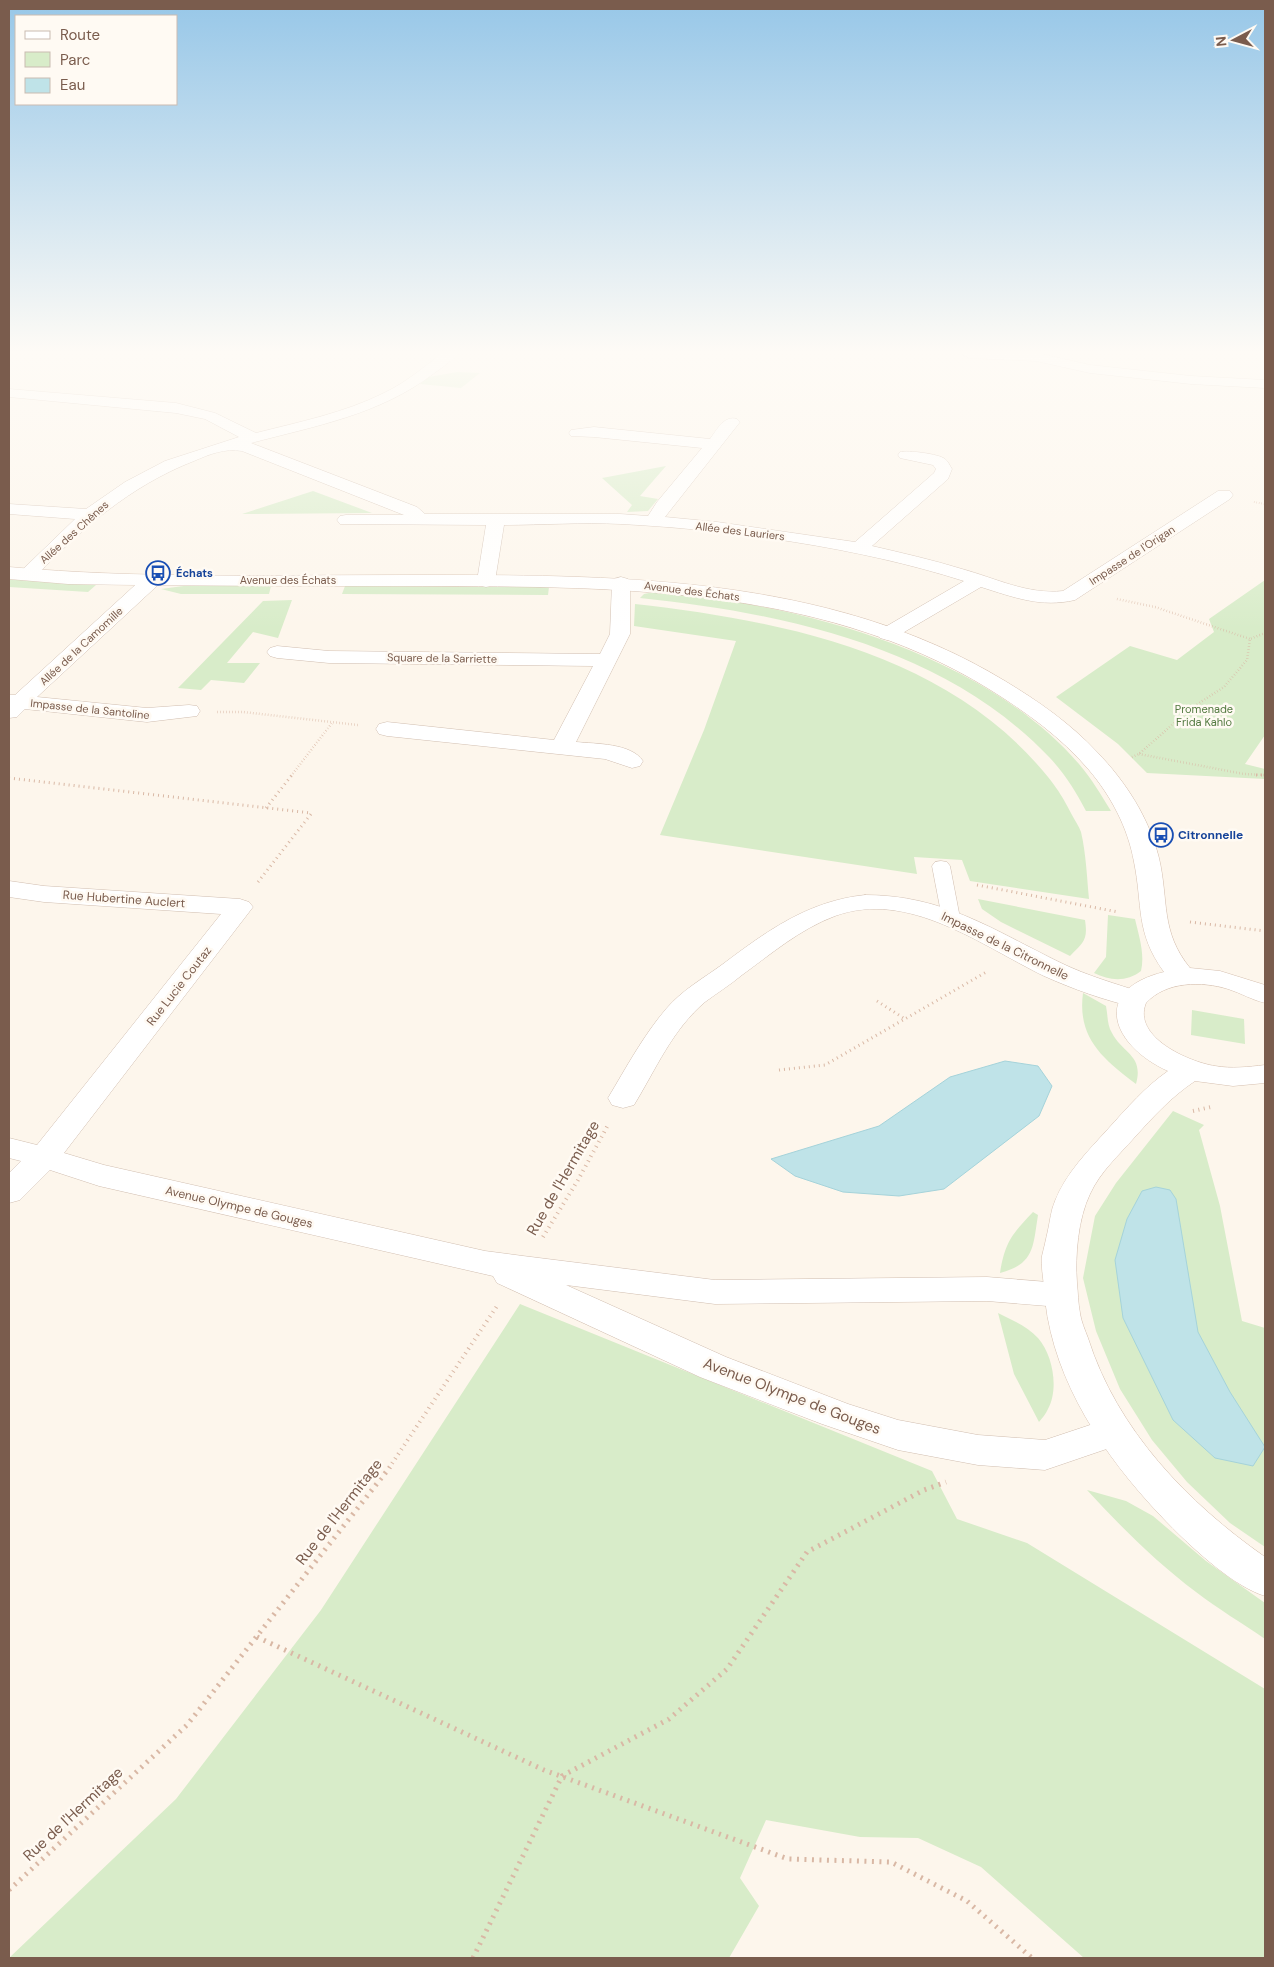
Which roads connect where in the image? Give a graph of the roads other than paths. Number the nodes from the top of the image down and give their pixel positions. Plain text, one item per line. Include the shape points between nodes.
1 (222, 446) edge
2 (236, 446) edge
3 (712, 446) edge
4 (906, 455) dead end
5 (1224, 495) dead end
6 (9, 509) edge
7 (91, 515) junction
8 (420, 519) junction
9 (346, 520) dead end
10 (496, 520) junction
11 (654, 521) junction
12 (859, 548) junction
13 (18, 573) edge
14 (152, 580) junction
15 (980, 580) junction
16 (486, 581) junction
17 (621, 583) junction
18 (1034, 597) joint
19 (887, 634) junction
20 (277, 652) dead end
21 (606, 660) junction
22 (12, 705) edge
23 (189, 712) road end
24 (387, 729) road end
25 (562, 747) junction
26 (632, 761) dead end
27 (941, 872) road end
28 (9, 889) edge
29 (240, 907) joint
30 (951, 918) junction
31 (1183, 977) junction
32 (1265, 995) edge
33 (1134, 999) junction
34 (1190, 1070) junction
35 (1265, 1074) edge
36 (623, 1098) road end
37 (9, 1148) edge
38 (44, 1157) junction
39 (9, 1192) edge
40 (520, 1273) junction
41 (1060, 1295) junction
42 (1114, 1432) junction
43 (1265, 1579) edge

1 - 7 street, Allée des Chênes via 155,471 122,490
2 - 8 street via 411,511
3 - 11 street
4 - 12 street via 938,461 944,469 942,475
5 - 18 street, Impasse de l'Origan via 1068,596
6 - 7 street
7 - 13 street, Allée des Chênes
8 - 9 street, Allée des Lauriers
8 - 10 street, Allée des Lauriers
10 - 11 street, Allée des Lauriers
10 - 16 street
11 - 12 street, Allée des Lauriers via 751,531
12 - 15 street, Allée des Lauriers
13 - 14 street, Avenue des Échats
14 - 16 street, Avenue des Échats
14 - 22 street, Allée de la Camomille
15 - 18 street, Allée des Lauriers
15 - 19 street
16 - 17 street, Avenue des Échats
17 - 19 street, Avenue des Échats via 767,601
17 - 21 street via 620,634
19 - 31 street, Avenue des Échats via 953,661 1013,693 1062,730 1100,769 1117,791 1139,835 1148,863 1156,933
20 - 21 street, Square de la Sarriette via 329,657
21 - 25 street
22 - 23 street, Impasse de la Santoline via 147,715
24 - 25 street
25 - 26 street via 614,753
27 - 30 lane
28 - 29 street, Rue Hubertine Auclert
29 - 38 street, Rue Lucie Coutaz
30 - 33 street, Impasse de la Citronnelle via 1054,970
30 - 36 street, Impasse de la Citronnelle via 916,908 878,904 840,907 812,916 755,952 677,1014
31 - 32 street via 1231,982
31 - 33 street via 1153,984
33 - 34 street via 1130,1010 1131,1022 1137,1034 1154,1052
34 - 35 street via 1229,1077
34 - 41 street via 1160,1091 1082,1176 1062,1231 1058,1262
37 - 38 street, Avenue Olympe de Gouges
38 - 39 street
38 - 40 street, Avenue Olympe de Gouges via 99,1175
40 - 41 street, Avenue Olympe de Gouges via 716,1292 987,1289
40 - 42 street, Avenue Olympe de Gouges via 713,1367 898,1435 978,1450 1046,1455
41 - 42 street via 1077,1362
42 - 43 street via 1174,1505 1211,1541

